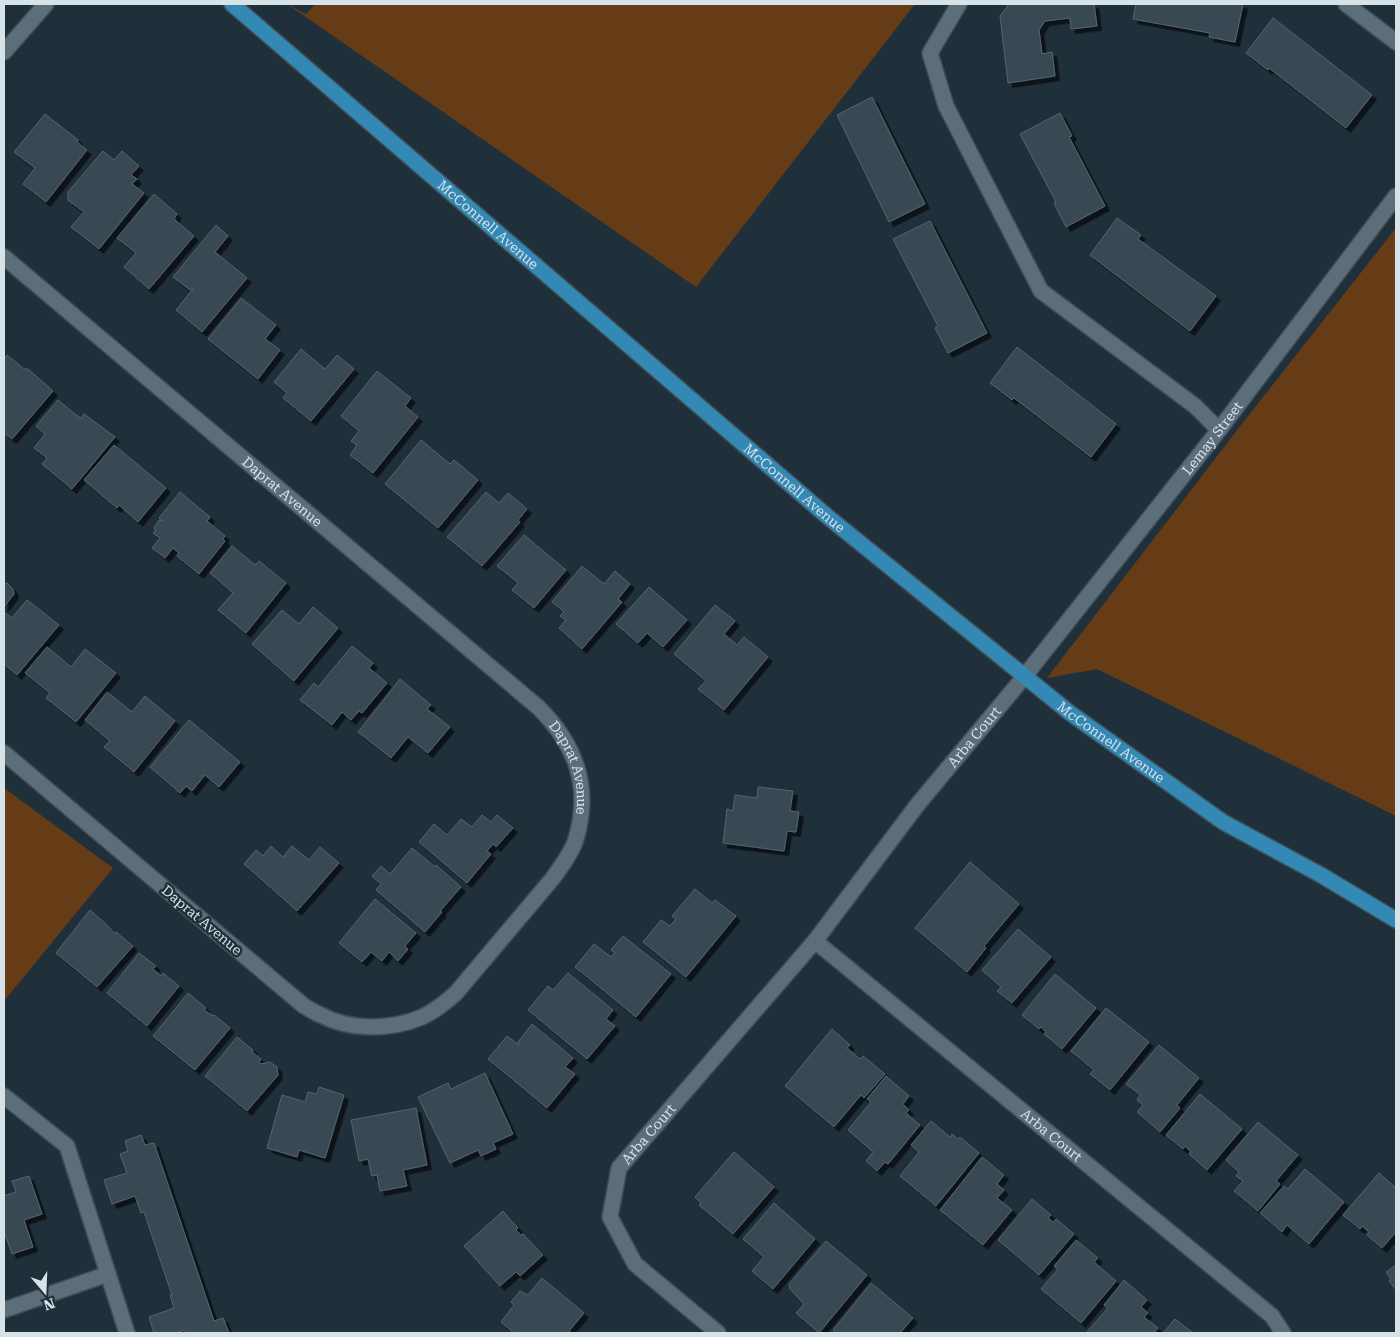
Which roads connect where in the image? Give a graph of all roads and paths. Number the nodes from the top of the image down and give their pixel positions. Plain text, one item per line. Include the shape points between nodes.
1 (46, 4) edge
2 (232, 4) edge
3 (959, 4) edge
4 (1346, 4) edge
5 (1396, 42) edge
6 (4, 52) edge
7 (1396, 196) edge
8 (4, 257) edge
9 (1219, 430) junction
10 (1024, 677) junction
11 (4, 753) edge
12 (1396, 920) edge
13 (815, 941) junction
14 (4, 1096) edge
15 (108, 1274) junction
16 (4, 1310) edge
17 (128, 1333) edge
18 (718, 1333) edge
19 (1283, 1333) edge

1 - 6 street
2 - 10 main road, McConnell Avenue via 828,517
3 - 9 street via 930,53 946,106 1041,291 1195,406
4 - 5 street
7 - 9 street, Lemay Street
8 - 11 street, Daprat Avenue via 544,713 571,750 580,780 582,811 575,842 566,861 456,992 440,1006 403,1023 382,1027 352,1026 304,1006
9 - 10 street, Lemay Street
10 - 12 main road, McConnell Avenue via 1223,822
10 - 13 street, Arba Court via 918,804
13 - 18 street, Arba Court via 619,1168 610,1217 635,1264
13 - 19 street, Arba Court via 1272,1316
14 - 15 street via 67,1146
15 - 16 street
15 - 17 street

